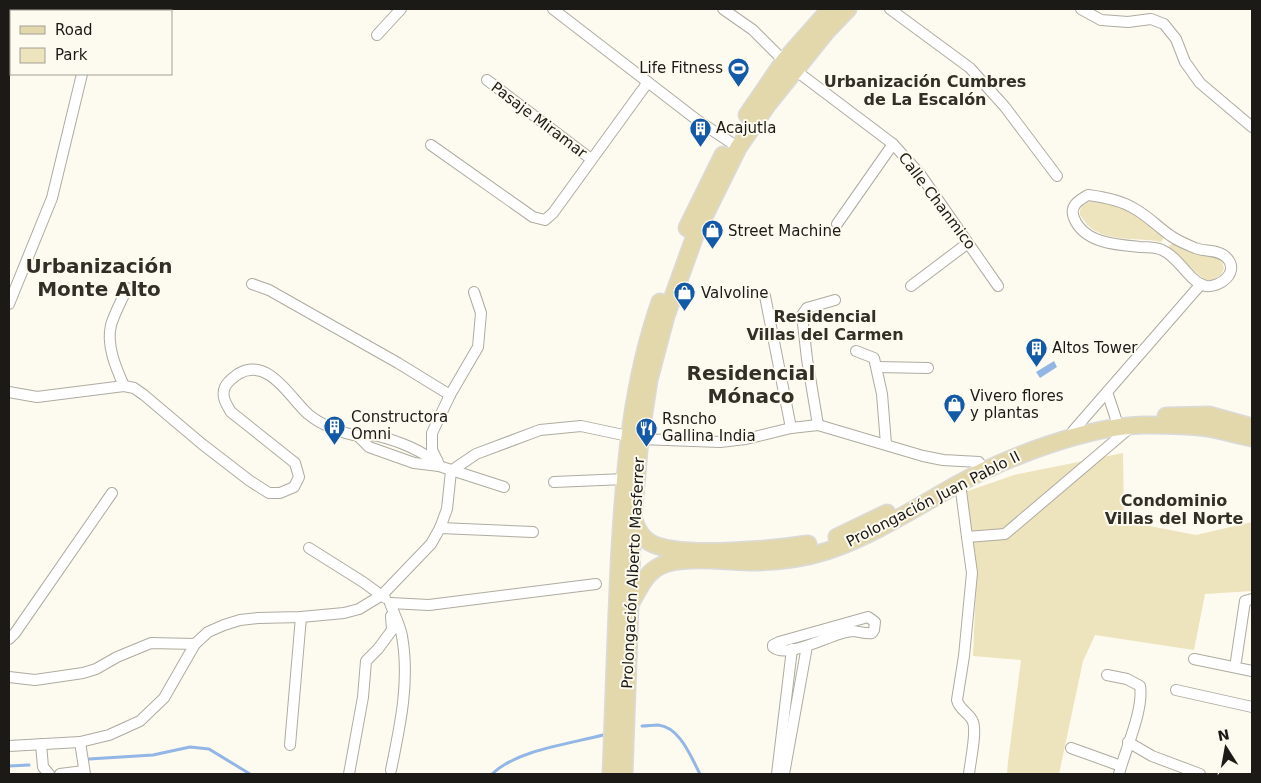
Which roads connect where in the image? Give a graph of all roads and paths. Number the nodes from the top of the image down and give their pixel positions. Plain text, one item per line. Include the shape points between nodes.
1 (401, 9) edge
2 (553, 9) edge
3 (723, 9) edge
4 (830, 9) edge
5 (848, 9) edge
6 (890, 9) edge
7 (1081, 9) edge
8 (376, 35) dead end
9 (790, 65) junction
10 (82, 75) edge
11 (487, 80) dead end
12 (648, 82) junction
13 (1252, 127) edge
14 (730, 142) junction
15 (893, 144) junction
16 (431, 145) dead end
17 (591, 159) junction
18 (1057, 176) dead end
19 (837, 224) dead end
20 (1171, 236) junction
21 (968, 243) junction
22 (1161, 249) junction
23 (252, 284) dead end
24 (1201, 284) junction
25 (911, 286) dead end
26 (998, 286) dead end
27 (127, 288) dead end
28 (474, 292) dead end
29 (764, 296) dead end
30 (835, 300) dead end
31 (9, 304) edge
32 (856, 351) dead end
33 (877, 367) junction
34 (928, 368) dead end
35 (124, 386) junction
36 (9, 392) edge
37 (1107, 392) junction
38 (450, 395) junction
39 (1116, 419) junction
40 (818, 424) junction
41 (1134, 426) junction
42 (1252, 427) edge
43 (791, 428) junction
44 (1073, 431) junction
45 (634, 438) junction
46 (1252, 438) edge
47 (886, 444) junction
48 (979, 462) junction
49 (439, 466) junction
50 (451, 470) junction
51 (625, 479) junction
52 (554, 482) dead end
53 (960, 483) junction
54 (504, 487) dead end
55 (112, 492) dead end
56 (634, 518) junction
57 (440, 528) junction
58 (533, 532) dead end
59 (967, 537) junction
60 (309, 548) dead end
61 (596, 584) dead end
62 (382, 595) junction
63 (1252, 599) edge
64 (631, 602) junction
65 (390, 603) junction
66 (301, 617) junction
67 (9, 639) edge
68 (195, 644) junction
69 (807, 646) junction
70 (792, 649) junction
71 (1194, 658) dead end
72 (1236, 661) dead end
73 (1252, 671) edge
74 (1107, 675) dead end
75 (9, 677) edge
76 (1176, 690) dead end
77 (1252, 707) edge
78 (80, 742) junction
79 (1128, 742) junction
80 (41, 744) junction
81 (290, 745) dead end
82 (9, 746) edge
83 (1071, 748) dead end
84 (391, 770) dead end
85 (1120, 770) edge
86 (85, 772) edge
87 (49, 774) edge
88 (60, 774) edge
89 (349, 774) edge
90 (611, 774) edge
91 (624, 774) edge
92 (777, 774) edge
93 (784, 774) edge
94 (969, 774) edge
95 (1200, 774) edge

1 - 8 street
2 - 12 street
3 - 9 street, Calle Chanmico via 753,30
4 - 9 main road, Prolongación Alberto Masferrer
5 - 9 main road, Prolongación Alberto Masferrer
6 - 18 street via 970,68 1005,107
7 - 13 street via 1101,20 1128,22 1151,19 1164,24 1200,83
9 - 14 main road, Prolongación Alberto Masferrer
9 - 15 street, Calle Chanmico
9 - 45 main road, Prolongación Alberto Masferrer via 738,148 696,233 666,316
10 - 31 street via 52,198
11 - 17 street, Pasaje Miramar
12 - 14 street
12 - 17 street
14 - 45 main road, Prolongación Alberto Masferrer via 683,236 652,324 638,377
15 - 19 street
15 - 21 street, Calle Chanmico via 920,174
16 - 17 street via 532,217 545,220
20 - 22 street
20 - 22 street via 1135,208 1102,196 1088,195 1073,208 1073,216 1080,228 1101,241
20 - 24 street via 1194,248 1217,252 1228,258 1230,272 1223,282 1212,286
21 - 25 street
21 - 26 street, Calle Chanmico
22 - 24 street
23 - 38 street via 269,290
24 - 37 street
27 - 35 street via 111,326 111,350
28 - 38 street via 481,313 478,347
29 - 43 street
30 - 40 street via 808,308 802,315
32 - 33 street via 874,358
33 - 34 street
33 - 47 street
35 - 36 street via 37,397
35 - 49 street via 144,395 202,444 269,492 280,493 294,487 299,477 295,463 231,412 223,392 226,384 242,372 253,370 276,378 307,413 329,427 358,436 377,435 420,451
37 - 39 street
37 - 44 street
38 - 49 street via 432,433 432,450
39 - 42 main road via 1209,415
39 - 44 main road
40 - 43 street
40 - 47 street
41 - 46 main road, Prolongación Juan Pablo II via 1207,428
41 - 53 main road, Prolongación Juan Pablo II via 1062,441 1014,457
41 - 59 street via 1005,534
43 - 45 street via 746,440 720,442
44 - 48 main road via 1009,447
45 - 50 street via 580,426 540,430 476,454
45 - 51 main road, Prolongación Alberto Masferrer
45 - 56 main road, Prolongación Alberto Masferrer
47 - 48 street via 943,460
48 - 56 main road via 835,538 812,544 755,551 673,549 648,542 640,534
49 - 50 street
50 - 54 street
50 - 57 street
51 - 52 street
51 - 90 main road, Prolongación Alberto Masferrer
53 - 59 street
53 - 64 main road, Prolongación Juan Pablo II via 866,536 826,551 782,560 680,560 665,563 647,576
55 - 67 street
56 - 64 main road, Prolongación Alberto Masferrer
57 - 58 street
57 - 62 street via 431,544
59 - 94 street via 972,573 957,700 958,706 973,721
60 - 62 street
61 - 65 street via 429,605
62 - 65 street
62 - 66 street via 359,609
63 - 72 street via 1245,601
64 - 91 main road, Prolongación Alberto Masferrer
65 - 84 street via 402,635 405,676 402,715
65 - 89 street via 392,630 366,661
66 - 68 street via 240,620 208,632
66 - 81 street
68 - 75 street via 151,643 83,673 35,680
68 - 78 street via 164,698 140,722 109,735
69 - 70 street
69 - 70 street via 852,631 872,633 874,622 868,617 779,642 772,647
69 - 93 street
70 - 92 street
71 - 73 street
74 - 79 street via 1127,679 1140,686 1139,708
76 - 77 street
78 - 80 street
78 - 86 street
79 - 85 street
79 - 95 street via 1152,756
80 - 82 street
80 - 87 street via 44,766
83 - 85 street
86 - 88 street

